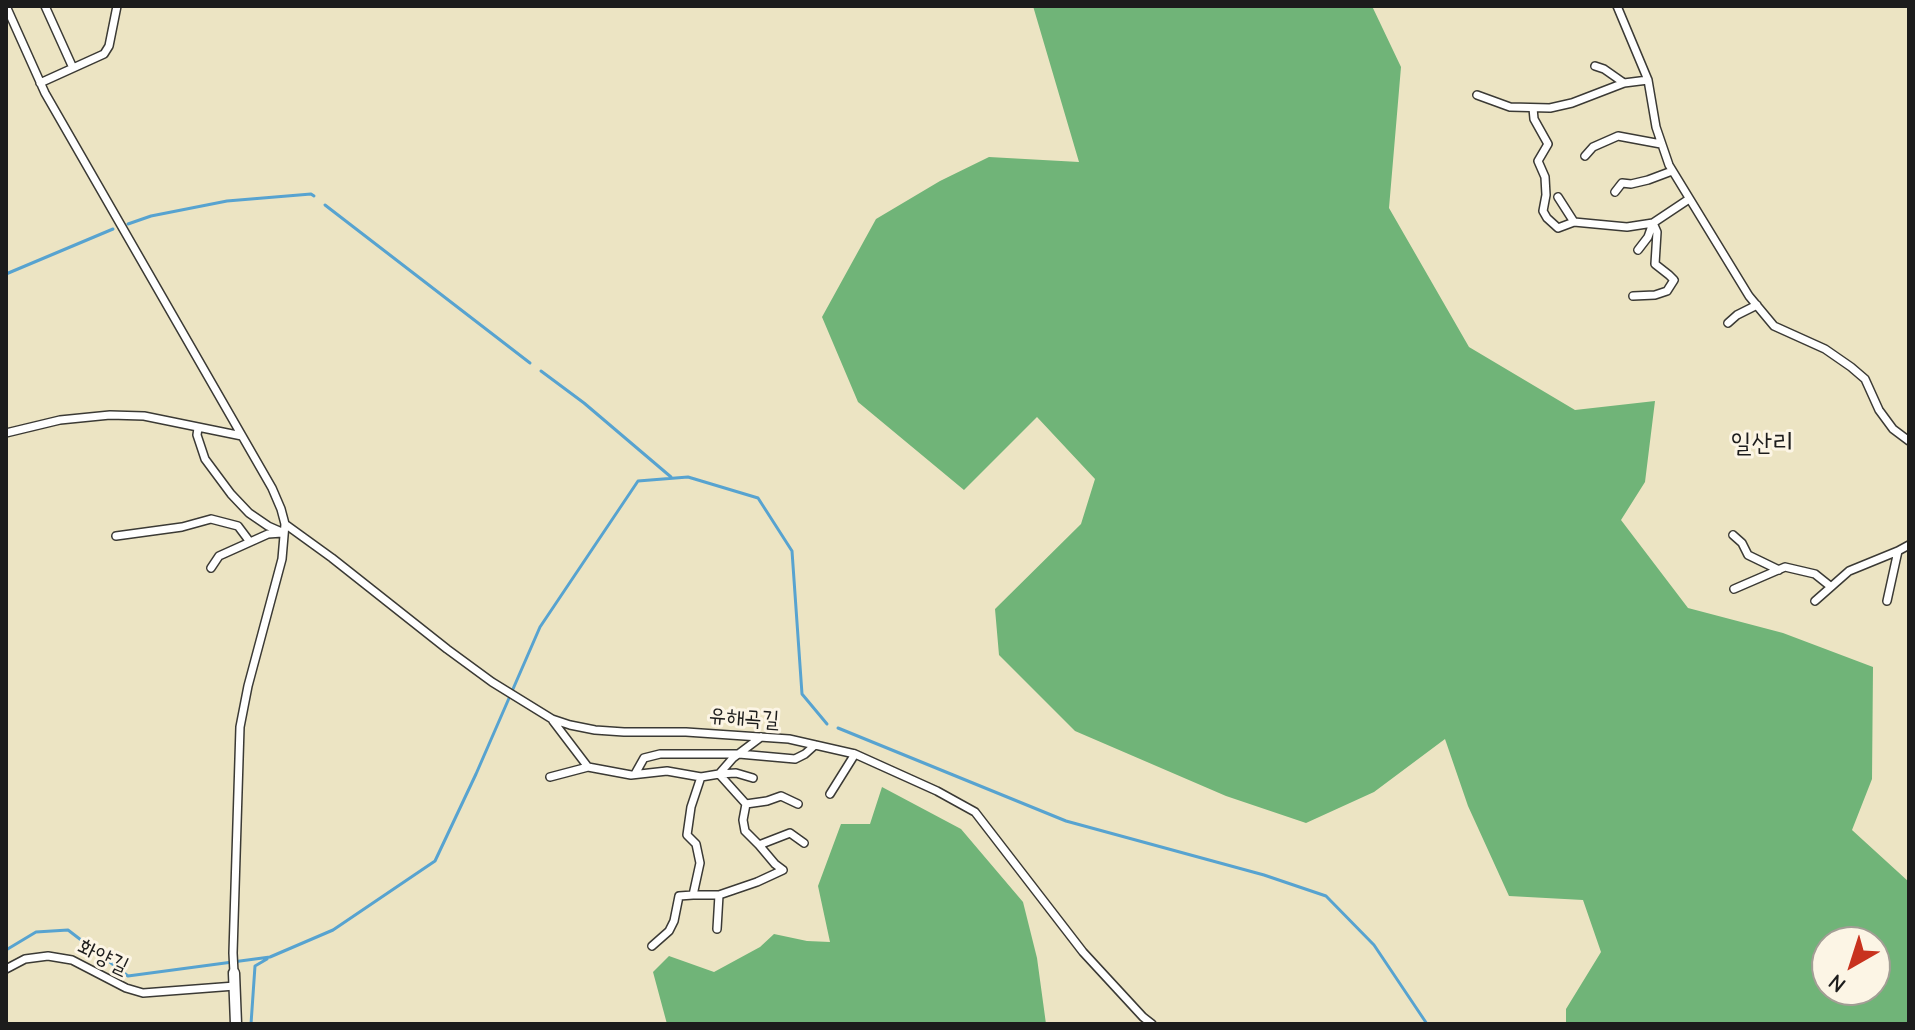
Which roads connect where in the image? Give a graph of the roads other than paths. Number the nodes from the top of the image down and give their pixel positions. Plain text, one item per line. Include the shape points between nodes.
1 (6, 6) edge
2 (45, 6) edge
3 (117, 6) edge
4 (1617, 6) edge
5 (1595, 66) dead end
6 (73, 68) junction
7 (1648, 80) junction
8 (40, 83) junction
9 (1624, 83) junction
10 (1477, 95) dead end
11 (1533, 108) junction
12 (1661, 144) junction
13 (1585, 156) dead end
14 (1672, 171) junction
15 (1615, 192) dead end
16 (1558, 197) dead end
17 (1689, 199) junction
18 (1574, 222) junction
19 (1653, 223) junction
20 (1638, 250) dead end
21 (1633, 296) dead end
22 (1757, 305) junction
23 (1728, 323) dead end
24 (198, 428) junction
25 (6, 433) edge
26 (242, 436) junction
27 (1909, 441) edge
28 (284, 528) junction
29 (1733, 535) dead end
30 (116, 536) dead end
31 (250, 542) junction
32 (1909, 545) edge
33 (1898, 551) junction
34 (211, 568) dead end
35 (1779, 570) junction
36 (1830, 586) junction
37 (1734, 589) dead end
38 (1815, 601) dead end
39 (1887, 601) dead end
40 (552, 719) junction
41 (761, 737) junction
42 (815, 745) junction
43 (739, 754) junction
44 (855, 754) junction
45 (588, 767) junction
46 (635, 774) junction
47 (719, 774) junction
48 (550, 777) dead end
49 (701, 777) junction
50 (753, 778) dead end
51 (830, 794) dead end
52 (746, 804) junction
53 (798, 804) dead end
54 (804, 843) dead end
55 (759, 845) junction
56 (693, 895) junction
57 (719, 895) junction
58 (717, 929) dead end
59 (652, 946) dead end
60 (6, 969) edge
61 (234, 973) joint
62 (235, 986) junction
63 (236, 1024) edge
64 (1152, 1024) edge

1 - 8 street
2 - 6 street
3 - 6 street via 106,51
4 - 7 street
5 - 9 street
6 - 8 street
7 - 9 street
7 - 12 street
8 - 26 street
9 - 11 street via 1572,103
10 - 11 street via 1510,107
11 - 18 street via 1548,144 1538,161 1545,177 1543,211 1558,228
12 - 13 street via 1618,136
12 - 14 street
14 - 15 street via 1622,183
14 - 17 street
16 - 18 street
17 - 19 street
17 - 22 street
18 - 19 street via 1627,227
19 - 20 street
19 - 21 street via 1655,264 1674,280 1667,291
22 - 23 street
22 - 27 street via 1774,326 1825,349 1865,379 1879,410
24 - 25 street via 110,415
24 - 26 street
24 - 28 street, 유해곡길 via 205,459 231,494 268,526
26 - 28 street via 272,488
28 - 31 street
28 - 40 street, 유해곡길 via 321,550 492,682
28 - 61 street via 282,559 240,727
29 - 35 street via 1748,555
30 - 31 street via 211,519 238,526
31 - 34 street via 219,556
32 - 33 street
33 - 36 street via 1859,565
33 - 39 street
35 - 36 street via 1815,574
35 - 37 street
36 - 38 street
40 - 41 street, 유해곡길 via 595,730
40 - 45 street
41 - 42 street, 유해곡길
41 - 43 street
42 - 43 street via 795,759
42 - 44 street, 유해곡길
43 - 46 street via 660,754 644,758
43 - 47 street
44 - 51 street
44 - 64 street, 유해곡길 via 975,812 1083,952
45 - 46 street
45 - 48 street
46 - 49 street via 667,771
47 - 49 street
47 - 50 street
47 - 52 street
49 - 56 street via 687,835 696,844 700,863
52 - 53 street via 781,796
52 - 55 street via 745,831
54 - 55 street via 790,833
55 - 57 street via 783,870
56 - 57 street
56 - 59 street via 679,896 669,931
57 - 58 street
60 - 62 street, 화양길 via 48,956 72,960 143,993
61 - 62 street
62 - 63 street

